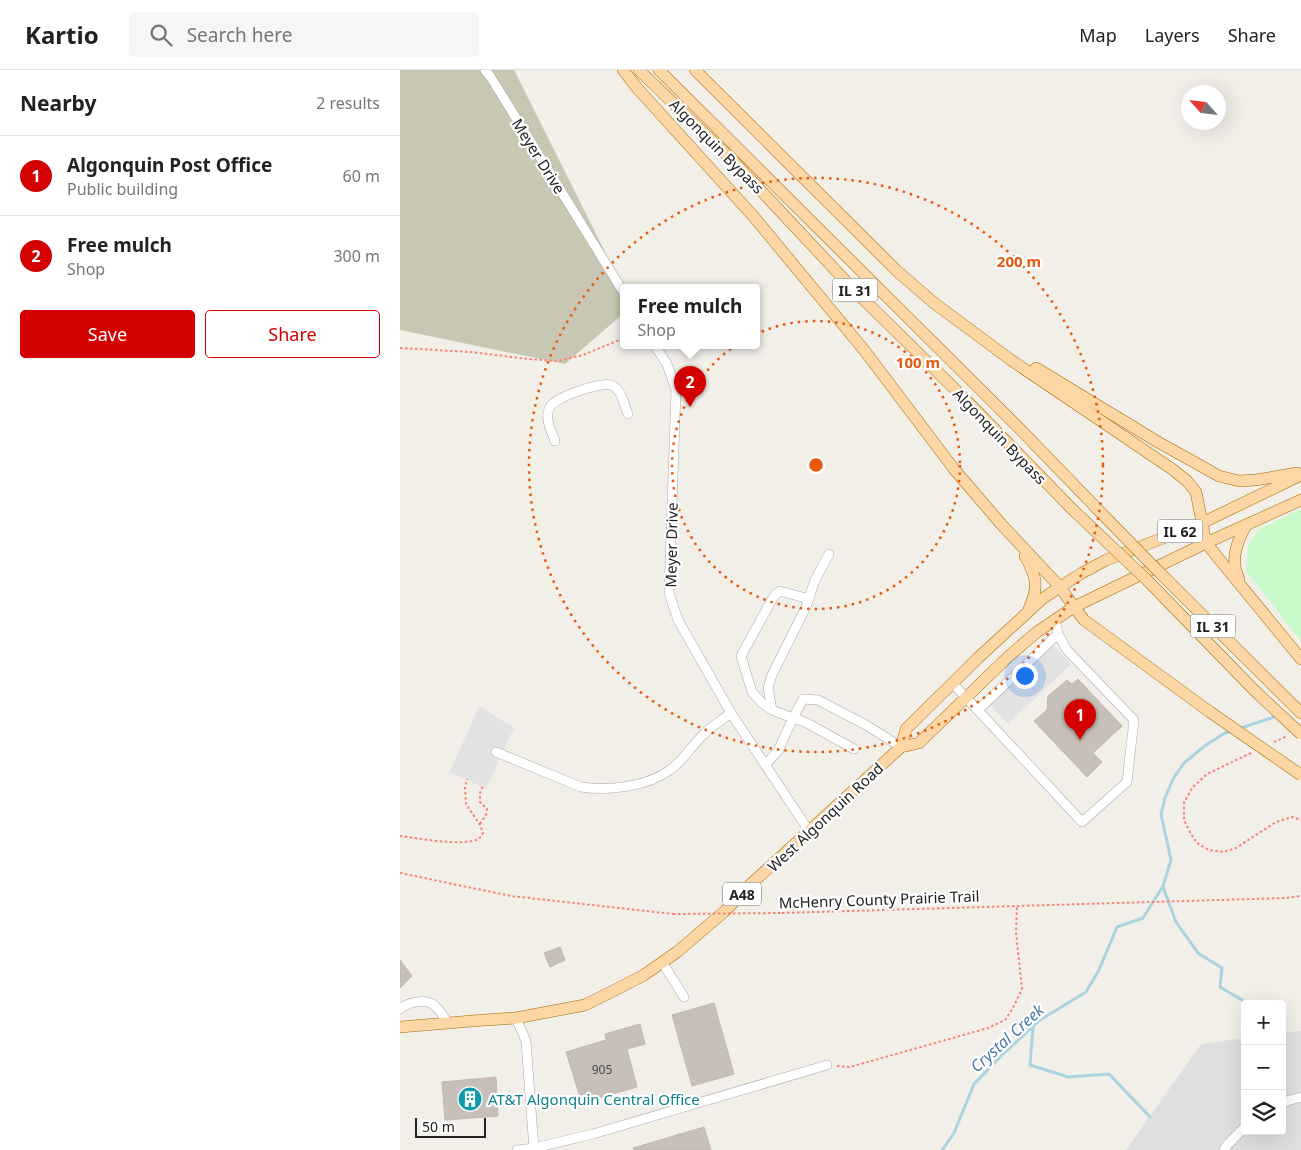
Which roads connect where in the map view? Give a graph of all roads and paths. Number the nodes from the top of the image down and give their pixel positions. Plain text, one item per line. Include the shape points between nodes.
1 (485, 70) edge
2 (623, 70) edge
3 (639, 70) edge
4 (658, 70) edge
5 (694, 70) edge
6 (620, 287) edge
7 (983, 338) junction
8 (620, 340) edge
9 (400, 348) edge
10 (657, 349) edge
11 (628, 414) dead end
12 (555, 441) dead end
13 (1301, 474) edge
14 (1301, 500) edge
15 (1202, 523) junction
16 (1246, 525) junction
17 (1018, 541) junction
18 (1206, 543) junction
19 (830, 554) dead end
20 (1060, 587) junction
21 (1242, 587) junction
22 (809, 600) junction
23 (1074, 607) junction
24 (1026, 613) junction
25 (1055, 620) junction
26 (1058, 634) junction
27 (1298, 655) edge
28 (952, 683) junction
29 (966, 697) junction
30 (772, 710) junction
31 (978, 710) junction
32 (731, 713) junction
33 (1301, 713) edge
34 (793, 718) junction
35 (1297, 734) edge
36 (1267, 746) dead end
37 (901, 747) junction
38 (854, 749) dead end
39 (1258, 750) dead end
40 (496, 752) dead end
41 (765, 765) junction
42 (1301, 775) edge
43 (466, 779) dead end
44 (483, 786) dead end
45 (1301, 820) edge
46 (480, 824) junction
47 (809, 831) junction
48 (400, 836) edge
49 (400, 873) edge
50 (1301, 896) edge
51 (1017, 906) junction
52 (662, 962) junction
53 (684, 997) dead end
54 (400, 1011) edge
55 (516, 1018) junction
56 (448, 1023) junction
57 (401, 1027) edge
58 (827, 1065) joint
59 (1301, 1097) edge
60 (1286, 1102) edge
61 (1241, 1131) edge
62 (534, 1149) edge
63 (517, 1150) edge
64 (1224, 1150) edge

1 - 6 street, Meyer Drive
2 - 17 main road via 760,225 864,350 954,469
3 - 35 main road, Algonquin Bypass / IL 31, bridge via 738,165 855,291 1148,581
4 - 33 main road, Algonquin Bypass / IL 31, bridge
5 - 7 main road via 897,271 934,303
7 - 13 main road via 1013,352 1219,476 1238,481
7 - 15 main road via 1187,481 1196,492
8 - 9 path via 557,361
10 - 32 street, Meyer Drive via 667,364 676,390 669,593 678,620
11 - 12 street via 617,388 604,384 592,387 557,400 550,406 548,424
13 - 15 main road, West Algonquin Road / IL 62
14 - 16 main road, West Algonquin Road / IL 62
15 - 18 main road
15 - 20 main road, West Algonquin Road / IL 62 via 1106,560
16 - 18 main road, West Algonquin Road / IL 62
16 - 21 main road via 1236,547 1234,564
17 - 20 main road
17 - 24 main road via 1032,568 1036,586
18 - 21 main road
18 - 23 main road, West Algonquin Road / IL 62
19 - 22 street
20 - 23 main road
20 - 24 main road, West Algonquin Road / A48
21 - 27 main road
22 - 30 street via 772,675 768,688
22 - 30 street via 780,591 774,596 741,656 752,692
23 - 25 main road, West Algonquin Road / A48
23 - 42 main road, bridge via 1084,620
24 - 28 main road, West Algonquin Road / A48
25 - 26 street
25 - 29 main road, West Algonquin Road / A48 via 1009,656
26 - 31 street
26 - 31 street via 1067,650 1134,720 1127,782 1082,822
28 - 29 street
28 - 37 main road, West Algonquin Road / A48 via 906,729
29 - 31 street
29 - 37 main road, West Algonquin Road / A48 via 919,743
30 - 34 street
32 - 40 street via 705,732 672,769 632,785 614,788 581,787
32 - 41 street, Meyer Drive
34 - 37 street via 803,699 818,700
34 - 38 street
34 - 41 street via 778,752
35 - 36 path
37 - 47 main road, West Algonquin Road / A48
39 - 45 path via 1207,774 1192,788 1184,802 1184,820 1191,834 1197,843 1209,850 1223,852 1236,848 1276,822 1292,817
41 - 47 street, Meyer Drive
43 - 46 path via 466,804
44 - 46 path via 480,802 487,809
46 - 48 path via 482,836 471,842
47 - 52 main road, West Algonquin Road / A48 via 725,911
49 - 51 path, McHenry County Prairie Trail, bridge via 511,896 673,914
50 - 51 path, McHenry County Prairie Trail
51 - 58 path via 1016,932 1022,990 1005,1020 988,1028 850,1067
52 - 53 street
52 - 55 main road, West Algonquin Road / A48 via 644,975 585,1005
54 - 56 street via 405,1004 424,1002 435,1005
54 - 57 street
55 - 56 main road, West Algonquin Road / A48
55 - 62 street via 526,1041
56 - 57 main road, West Algonquin Road / A48
58 - 62 street
59 - 60 street
61 - 64 street
62 - 63 street

